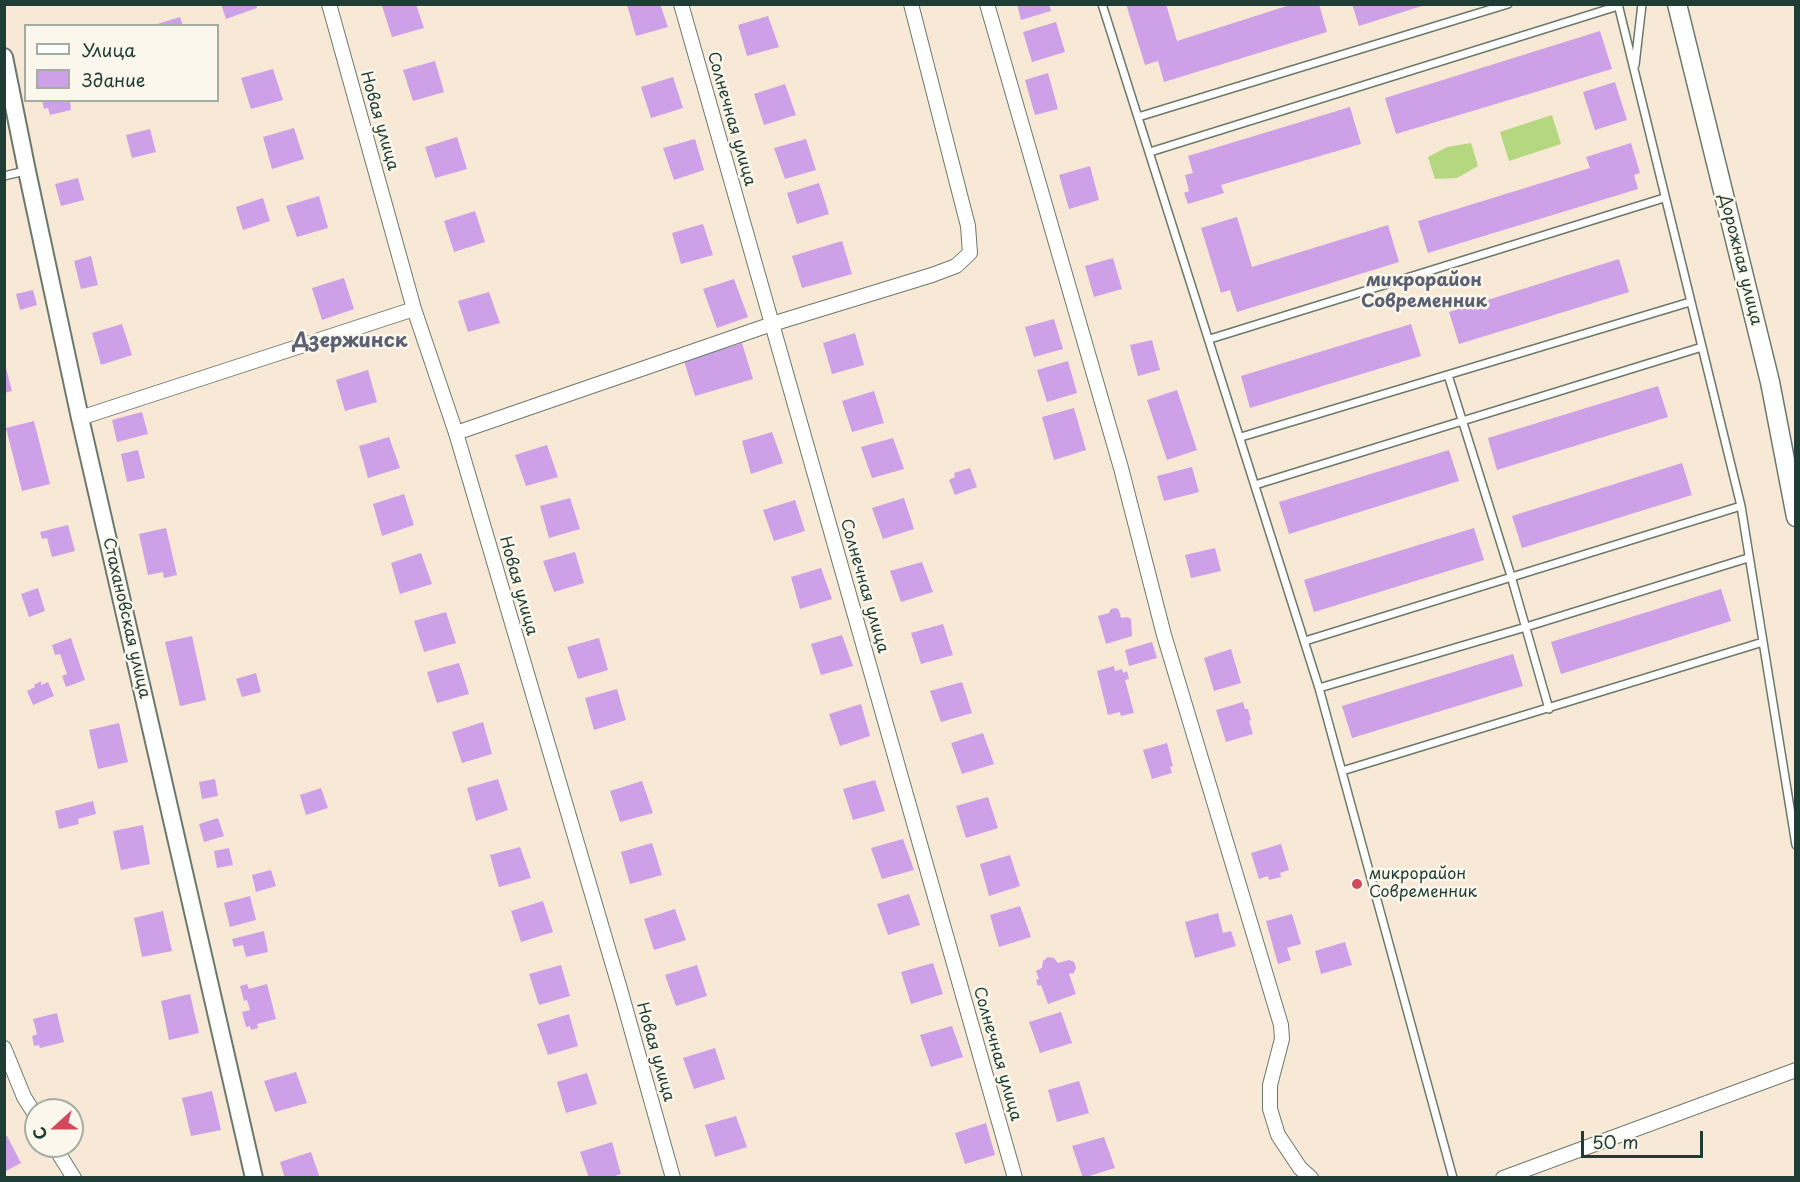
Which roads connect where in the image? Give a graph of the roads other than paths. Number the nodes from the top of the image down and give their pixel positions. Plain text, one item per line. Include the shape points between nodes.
1 (329, 4) edge
2 (681, 4) edge
3 (911, 4) edge
4 (987, 4) edge
5 (1102, 4) edge
6 (1508, 4) edge
7 (1642, 4) edge
8 (1677, 4) edge
9 (1618, 5) edge
10 (4, 57) edge
11 (1634, 71) junction
12 (1138, 117) junction
13 (1150, 153) junction
14 (27, 171) junction
15 (4, 176) edge
16 (1664, 198) junction
17 (1690, 302) junction
18 (414, 309) junction
19 (772, 324) junction
20 (1210, 339) junction
21 (1702, 347) junction
22 (1448, 375) junction
23 (80, 418) junction
24 (1462, 420) junction
25 (456, 433) junction
26 (1241, 437) junction
27 (1255, 484) junction
28 (1741, 506) junction
29 (1796, 517) edge
30 (1748, 558) junction
31 (1512, 576) junction
32 (1526, 627) junction
33 (1305, 641) junction
34 (1763, 642) junction
35 (1319, 688) junction
36 (1549, 709) junction
37 (1342, 771) junction
38 (1796, 844) edge
39 (4, 1048) edge
40 (1795, 1071) edge
41 (25, 1098) edge
42 (62, 1158) edge
43 (1509, 1176) edge
44 (74, 1178) edge
45 (254, 1178) edge
46 (674, 1178) edge
47 (1015, 1178) edge
48 (1311, 1178) edge
49 (1453, 1178) edge

1 - 18 street, Новая улица
2 - 19 street, Солнечная улица
3 - 19 street via 968,226 970,253 956,267
4 - 48 street via 1121,468 1164,634 1281,1025 1270,1108 1278,1135
5 - 12 lane
6 - 12 lane
7 - 11 lane
8 - 29 main road, Дорожная улица via 1770,382
9 - 11 lane
9 - 13 lane
10 - 14 street, Стахановская улица
11 - 16 lane
12 - 13 lane
13 - 20 lane
14 - 15 lane
14 - 23 street, Стахановская улица
16 - 17 lane
16 - 20 lane
17 - 21 lane
17 - 22 lane
18 - 23 street
18 - 25 street, Новая улица
19 - 25 street
19 - 47 street, Солнечная улица
20 - 26 lane
21 - 24 lane
21 - 28 lane
22 - 24 lane
22 - 26 lane
23 - 45 street, Стахановская улица
24 - 27 lane
24 - 31 lane
25 - 46 street, Новая улица
26 - 27 lane
27 - 33 lane
28 - 30 lane
28 - 31 lane
30 - 32 lane
30 - 34 lane
31 - 32 lane
31 - 33 lane
32 - 35 lane
32 - 36 lane
33 - 35 lane
34 - 36 lane
34 - 38 lane
35 - 37 lane
36 - 37 lane
37 - 49 lane
39 - 41 street
40 - 43 street
42 - 44 street

